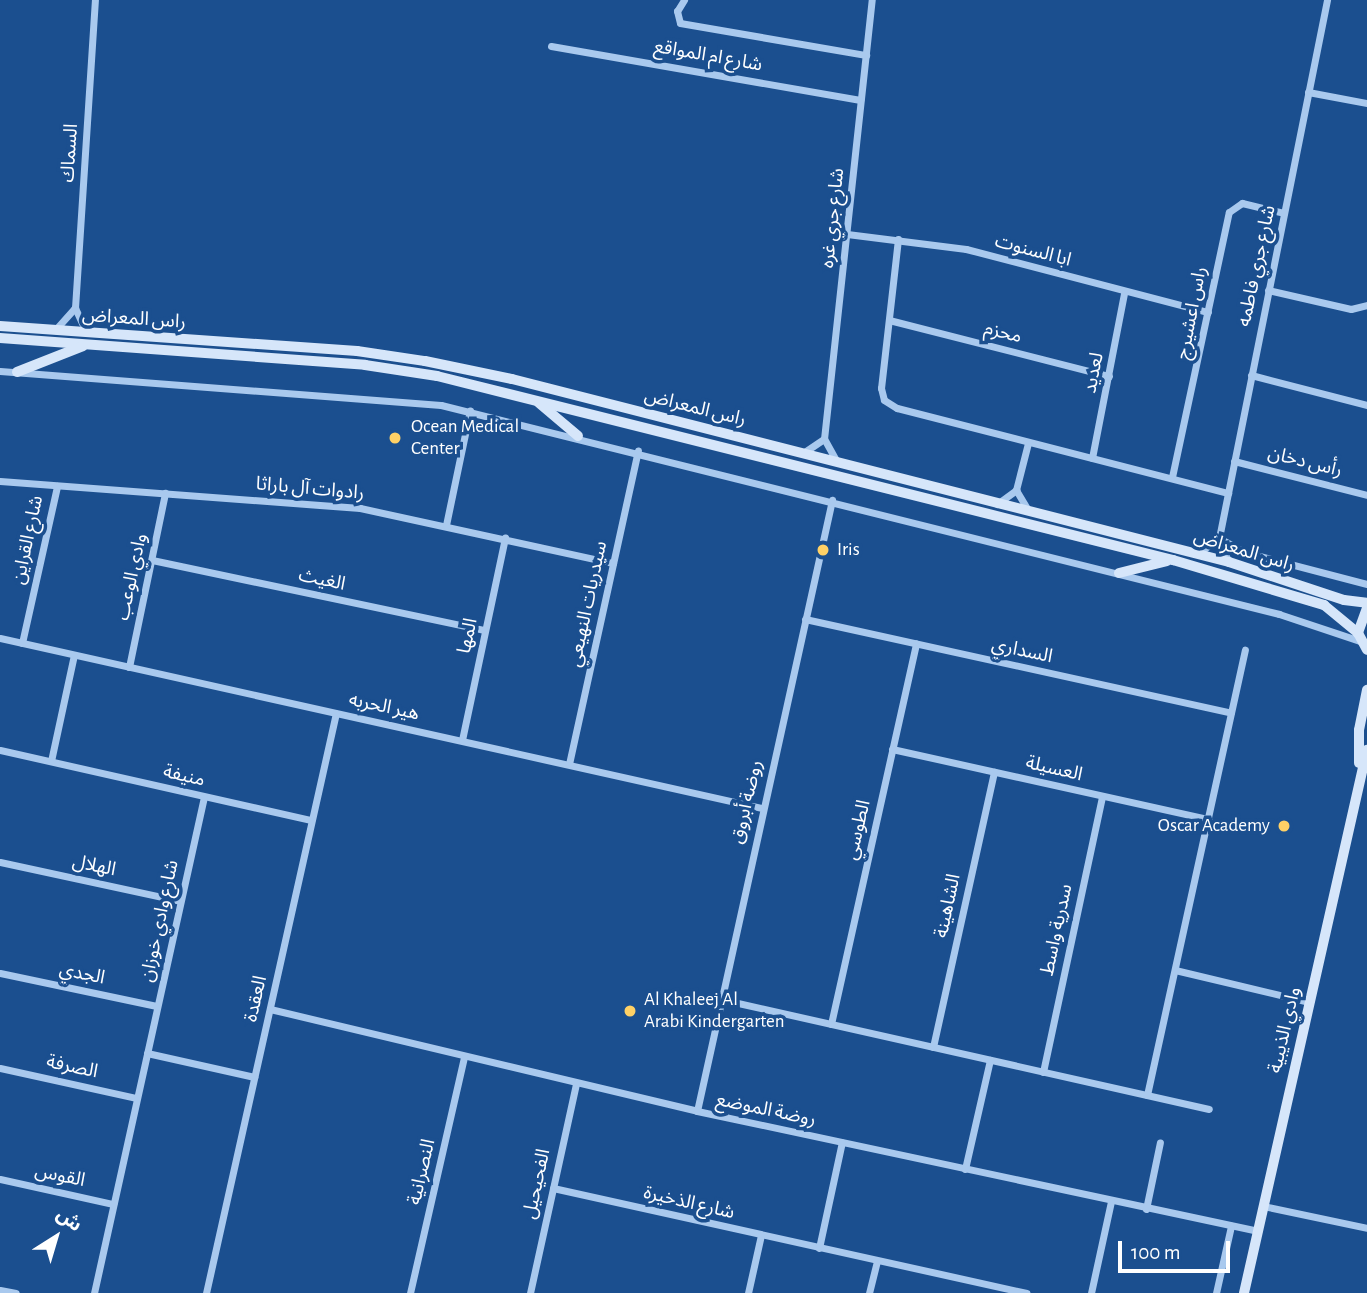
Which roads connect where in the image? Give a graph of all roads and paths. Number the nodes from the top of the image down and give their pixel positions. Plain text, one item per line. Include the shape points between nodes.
1 (96, 0) edge
2 (684, 0) edge
3 (872, 0) edge
4 (1327, 0) edge
5 (551, 46) dead end
6 (866, 55) junction
7 (1308, 92) junction
8 (860, 100) junction
9 (1367, 103) edge
10 (1284, 213) junction
11 (847, 234) junction
12 (898, 239) junction
13 (1268, 290) junction
14 (1124, 293) junction
15 (1367, 306) edge
16 (75, 308) junction
17 (1208, 312) junction
18 (889, 320) junction
19 (0, 326) edge
20 (55, 330) junction
21 (0, 338) edge
22 (92, 339) junction
23 (0, 371) edge
24 (17, 372) junction
25 (1251, 375) junction
26 (1110, 376) junction
27 (531, 398) junction
28 (1367, 405) edge
29 (470, 410) junction
30 (578, 436) junction
31 (824, 439) junction
32 (1028, 443) junction
33 (638, 451) junction
34 (803, 453) junction
35 (1092, 458) junction
36 (1234, 461) junction
37 (838, 462) junction
38 (1172, 477) junction
39 (0, 481) edge
40 (57, 486) junction
41 (1016, 490) junction
42 (1228, 493) junction
43 (165, 494) junction
44 (1367, 495) edge
45 (832, 500) junction
46 (997, 504) junction
47 (1030, 512) junction
48 (446, 525) junction
49 (505, 538) junction
50 (1219, 538) junction
51 (1197, 554) junction
52 (152, 560) junction
53 (1173, 560) junction
54 (1229, 562) junction
55 (613, 563) junction
56 (1119, 573) junction
57 (1367, 584) edge
58 (1367, 603) edge
59 (1367, 608) edge
60 (805, 619) junction
61 (485, 631) junction
62 (0, 638) edge
63 (22, 643) junction
64 (916, 643) junction
65 (1363, 645) edge
66 (1245, 650) dead end
67 (74, 655) junction
68 (129, 667) junction
69 (1367, 690) edge
70 (336, 712) junction
71 (1231, 713) junction
72 (462, 740) junction
73 (892, 749) junction
74 (0, 750) edge
75 (1367, 750) edge
76 (51, 761) junction
77 (569, 764) junction
78 (994, 772) junction
79 (1363, 775) edge
80 (1102, 796) junction
81 (204, 797) junction
82 (762, 808) junction
83 (1208, 819) junction
84 (311, 820) junction
85 (0, 862) edge
86 (180, 901) junction
87 (1175, 970) junction
88 (0, 973) edge
89 (720, 999) junction
90 (1309, 1002) junction
91 (157, 1006) junction
92 (270, 1009) junction
93 (831, 1024) junction
94 (933, 1047) junction
95 (147, 1053) junction
96 (464, 1058) junction
97 (990, 1060) junction
98 (0, 1068) edge
99 (1043, 1072) junction
100 (254, 1077) junction
101 (576, 1083) junction
102 (1147, 1095) junction
103 (137, 1098) junction
104 (1209, 1109) dead end
105 (697, 1111) junction
106 (842, 1142) junction
107 (1160, 1142) dead end
108 (965, 1168) junction
109 (0, 1179) edge
110 (552, 1188) junction
111 (1111, 1201) junction
112 (113, 1204) junction
113 (1263, 1206) junction
114 (1146, 1209) junction
115 (1231, 1226) junction
116 (1367, 1228) edge
117 (1258, 1231) junction
118 (761, 1236) junction
119 (819, 1248) junction
120 (877, 1261) junction
121 (0, 1290) edge
122 (16, 1293) edge
123 (94, 1293) edge
124 (206, 1293) edge
125 (410, 1293) edge
126 (530, 1293) edge
127 (748, 1293) edge
128 (869, 1293) edge
129 (1026, 1293) edge
130 (1091, 1293) edge
131 (1216, 1293) edge
132 (1244, 1293) edge

1 - 16 street, السماك
2 - 6 street via 677,11 680,23
3 - 6 street, شارع جري غره
4 - 7 street, شارع جري فاطمه
5 - 8 street, شارع ام المواقع
6 - 8 street, شارع جري غره
7 - 9 street
7 - 10 street, شارع جري فاطمه
8 - 11 street, شارع جري غره
10 - 13 street, شارع جري فاطمه
10 - 17 street, راس اعشيرج via 1242,203 1233,208
11 - 12 street, ابا السنوت
11 - 31 street, شارع جري غره
12 - 14 street, ابا السنوت via 965,249
12 - 18 street
13 - 15 street via 1351,309
13 - 25 street, شارع جري فاطمه
14 - 17 street, ابا السنوت
14 - 26 street, لعديد
16 - 20 street
16 - 22 street
17 - 38 street, راس اعشيرج
18 - 26 street, محزم
18 - 32 street via 881,388 884,400 898,408
19 - 20 street, راس المعراض
20 - 22 street, راس المعراض
21 - 22 street, راس المعراض
22 - 24 street
22 - 27 street, راس المعراض via 365,365
22 - 34 street, راس المعراض via 357,351 425,361
23 - 24 street
24 - 29 street via 376,398
25 - 28 street
25 - 36 street, شارع جري فاطمه
26 - 35 street, لعديد
27 - 30 street
27 - 53 street, راس المعراض
29 - 30 street
29 - 48 street
30 - 33 street
31 - 34 street
31 - 37 street
32 - 35 street
32 - 41 street
33 - 45 street
33 - 55 street, سيدريات النهيعي
34 - 37 street, راس المعراض
35 - 38 street
36 - 42 street, شارع جري فاطمه
36 - 44 street, رأس دخان
37 - 46 street, راس المعراض
38 - 42 street
39 - 40 street, رادوات آل باراثا
40 - 43 street, رادوات آل باراثا
40 - 63 street, شارع القراين
41 - 46 street
41 - 47 street
42 - 50 street, شارع جري فاطمه
43 - 48 street, رادوات آل باراثا via 360,508
43 - 52 street, وادي الوعب
45 - 56 street
45 - 60 street, روضة أبروق
46 - 47 street, راس المعراض
47 - 51 street, راس المعراض
48 - 49 street, رادوات آل باراثا
49 - 55 street, رادوات آل باراثا
49 - 61 street, المها
50 - 51 street
50 - 54 street
50 - 57 street, راس المعراض via 1244,552
51 - 54 street, راس المعراض
52 - 61 street, الغيث
52 - 68 street, وادي الوعب
53 - 56 street
53 - 65 street, راس المعراض via 1324,605
54 - 58 street, راس المعراض via 1336,598
55 - 77 street, سيدريات النهيعي
56 - 65 street via 1279,614
59 - 65 street
60 - 64 street, السداري
60 - 82 street, روضة أبروق
61 - 72 street, المها
62 - 63 street, هير الحربه
63 - 67 street, هير الحربه
64 - 71 street, السداري
64 - 73 street, الطوسي
66 - 71 street
67 - 68 street, هير الحربه
67 - 76 street
68 - 70 street, هير الحربه
69 - 79 street, وادي الذيبية via 1359,730
70 - 72 street, هير الحربه
70 - 84 street, العقدة
71 - 83 street
72 - 77 street, هير الحربه
73 - 78 street, العسيلة
73 - 93 street, الطوسي
74 - 76 street, منيفة
75 - 79 street, وادي الذيبية
76 - 81 street, منيفة
77 - 82 street, هير الحربه
78 - 80 street, العسيلة
78 - 94 street, الشاهينة
79 - 90 street, وادي الذيبية
80 - 83 street, العسيلة
80 - 99 street, سدرية واسط
81 - 84 street, منيفة
81 - 86 street, شارع وادي خوزان
82 - 89 street, روضة أبروق
83 - 87 street
84 - 92 street, العقدة
85 - 86 street, الهلال
86 - 91 street, شارع وادي خوزان
87 - 90 street
87 - 102 street
88 - 91 street, الجدي
89 - 93 street
89 - 105 street, روضة أبروق
90 - 113 street, وادي الذيبية
91 - 95 street, شارع وادي خوزان
92 - 96 street, روضة الموضع
92 - 100 street, العقدة
93 - 94 street
94 - 97 street
95 - 100 street
95 - 103 street, شارع وادي خوزان
96 - 101 street, روضة الموضع
96 - 125 street, النصرانية
97 - 99 street
97 - 108 street
98 - 103 street, الصرفة
99 - 102 street
100 - 124 street, العقدة
101 - 105 street, روضة الموضع
101 - 110 street, الفحيحيل
102 - 104 street
103 - 112 street, شارع وادي خوزان
105 - 106 street, روضة الموضع
106 - 108 street, روضة الموضع
106 - 119 street
107 - 114 street
108 - 111 street, روضة الموضع
109 - 112 street, القوس
110 - 118 street, شارع الذخيرة
110 - 126 street, الفحيحيل
111 - 114 street, روضة الموضع
111 - 130 street
112 - 123 street, شارع وادي خوزان
113 - 116 street
113 - 117 street, وادي الذيبية
114 - 115 street, روضة الموضع
115 - 117 street, روضة الموضع
115 - 131 street
117 - 132 street, وادي الذيبية
118 - 119 street, شارع الذخيرة
118 - 127 street
119 - 120 street, شارع الذخيرة
120 - 128 street
120 - 129 street, شارع الذخيرة
121 - 122 street

